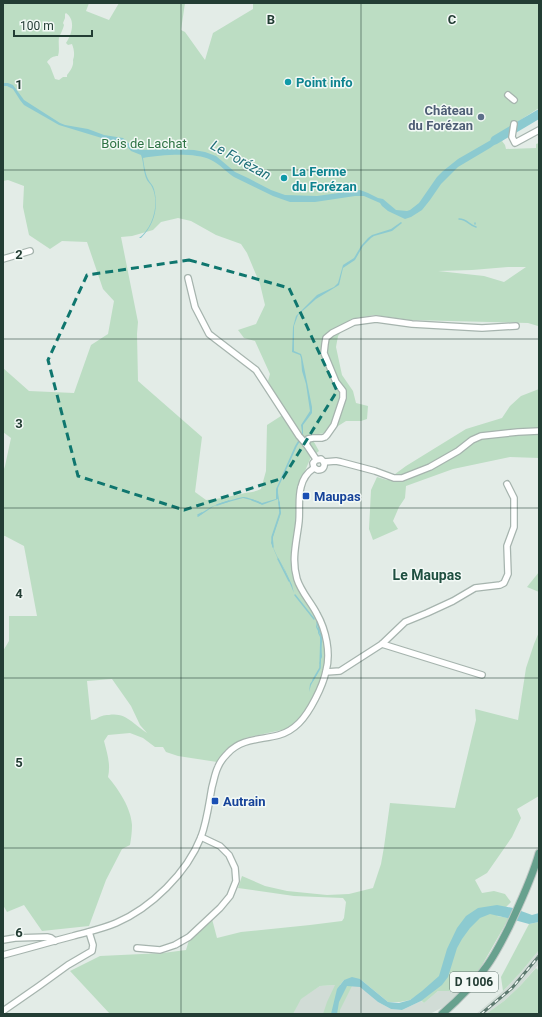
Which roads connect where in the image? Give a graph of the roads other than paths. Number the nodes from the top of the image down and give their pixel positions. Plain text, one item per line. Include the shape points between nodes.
1 (508, 95) dead end
2 (514, 100) dead end
3 (514, 124) dead end
4 (539, 130) edge
5 (30, 251) dead end
6 (3, 259) edge
7 (188, 278) dead end
8 (516, 326) dead end
9 (539, 431) edge
10 (302, 440) junction
11 (316, 459) junction
12 (324, 462) junction
13 (314, 468) junction
14 (507, 484) dead end
15 (382, 644) junction
16 (326, 672) junction
17 (482, 675) dead end
18 (201, 837) junction
19 (539, 853) edge
20 (89, 932) junction
21 (3, 940) edge
22 (55, 941) junction
23 (137, 948) dead end
24 (3, 955) edge
25 (3, 1011) edge
26 (442, 1014) edge

1 - 2 street
3 - 4 street via 512,136 515,143
5 - 6 street
7 - 10 street via 195,307 209,334 256,370
8 - 10 street via 482,328 376,319 354,322 332,333 326,338 324,353 336,382 343,391 343,398 334,425 327,435
9 - 12 street via 481,436 430,467 402,478 394,478 341,462
10 - 11 street
11 - 12 street
11 - 13 street via 313,463
12 - 13 street via 322,469
13 - 16 street via 306,475 301,487 294,558 296,577 319,618 325,635 328,656
14 - 15 street via 514,498 514,527 507,546 508,574 504,582 500,586 474,588 453,601 405,622
15 - 16 street via 340,671
15 - 17 street
16 - 18 street via 306,715 299,723 285,733 242,743 222,760 215,776
18 - 20 street via 188,861 152,900 120,921
18 - 23 street via 220,846 229,855 235,868 236,881 230,896 189,937 175,945 160,950
19 - 26 main road, D 1006 via 518,908 486,968
20 - 22 street
20 - 25 street via 92,951
21 - 22 street via 47,937
22 - 24 street

